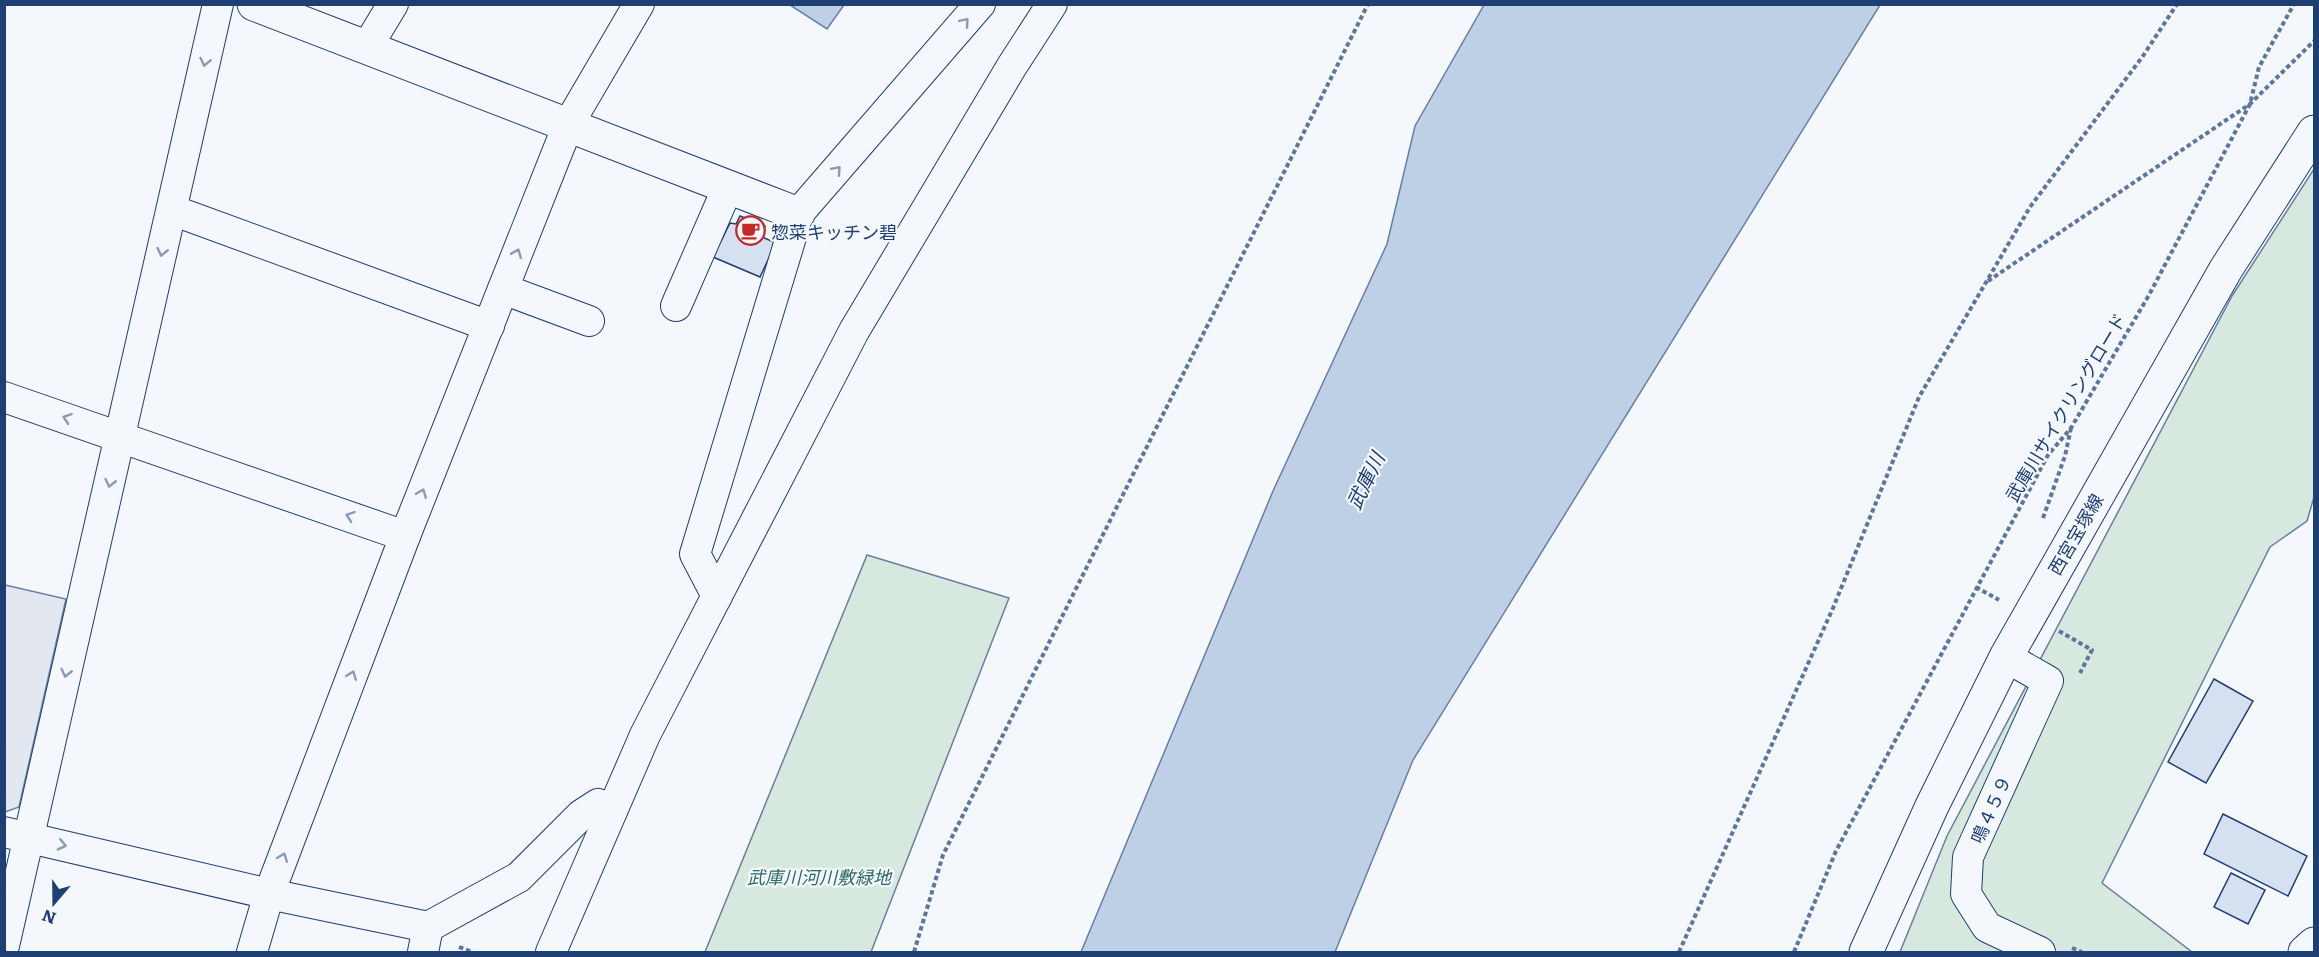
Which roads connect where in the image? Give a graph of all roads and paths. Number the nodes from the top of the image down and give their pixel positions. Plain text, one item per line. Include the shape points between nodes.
1 (218, 4) edge
2 (254, 4) edge
3 (393, 4) edge
4 (639, 4) edge
5 (980, 4) edge
6 (1052, 4) edge
7 (1368, 4) edge
8 (2177, 4) edge
9 (2294, 4) edge
10 (2314, 40) edge
11 (368, 47) junction
12 (2250, 104) junction
13 (568, 125) junction
14 (2314, 132) edge
15 (728, 187) junction
16 (172, 210) junction
17 (798, 214) junction
18 (1985, 283) junction
19 (503, 290) junction
20 (676, 306) dead end
21 (589, 321) dead end
22 (489, 326) junction
23 (4, 397) edge
24 (120, 437) junction
25 (405, 536) junction
26 (1976, 587) junction
27 (717, 596) junction
28 (2003, 602) dead end
29 (2006, 657) junction
30 (612, 812) junction
31 (17, 834) edge
32 (269, 894) junction
33 (426, 940) edge
34 (2314, 944) edge
35 (4, 946) edge
36 (252, 952) edge
37 (551, 952) edge
38 (914, 952) edge
39 (1679, 952) edge
40 (1794, 952) edge
41 (1866, 952) edge
42 (2040, 952) edge
43 (2305, 952) edge

1 -> 16 street
2 - 11 main road
3 - 11 street
4 - 13 street
17 -> 5 street
6 - 27 street via 854,331
7 - 38 path via 943,855
8 - 18 path via 2030,207
9 - 12 path, 武庫川サイクリングロード via 2259,67
10 - 12 path
11 - 13 main road
12 - 18 path
12 - 26 path, 武庫川サイクリングロード via 2149,294 2071,428 2048,454
13 - 15 main road
19 -> 13 street
14 - 29 main road, 西宮宝塚線 via 2226,269
15 - 17 main road
15 - 20 street
16 - 22 street
16 -> 24 street
17 - 27 street via 695,554
18 - 39 path via 1919,397 1833,608
19 - 21 street
19 - 22 street
25 -> 22 street
24 -> 23 street
25 -> 24 street
24 -> 31 street
32 -> 25 street
26 - 28 path
26 - 40 path, 武庫川サイクリングロード via 1836,851
27 - 30 street via 645,735
29 - 41 main road, 西宮宝塚線
29 - 42 street, 鳴４５９ via 2048,681 1968,857 1966,894 1987,927
30 - 33 street via 598,804 581,815 519,877
30 - 37 street
31 -> 32 street
31 - 35 street
32 - 33 street
32 - 36 street
34 - 43 main road

